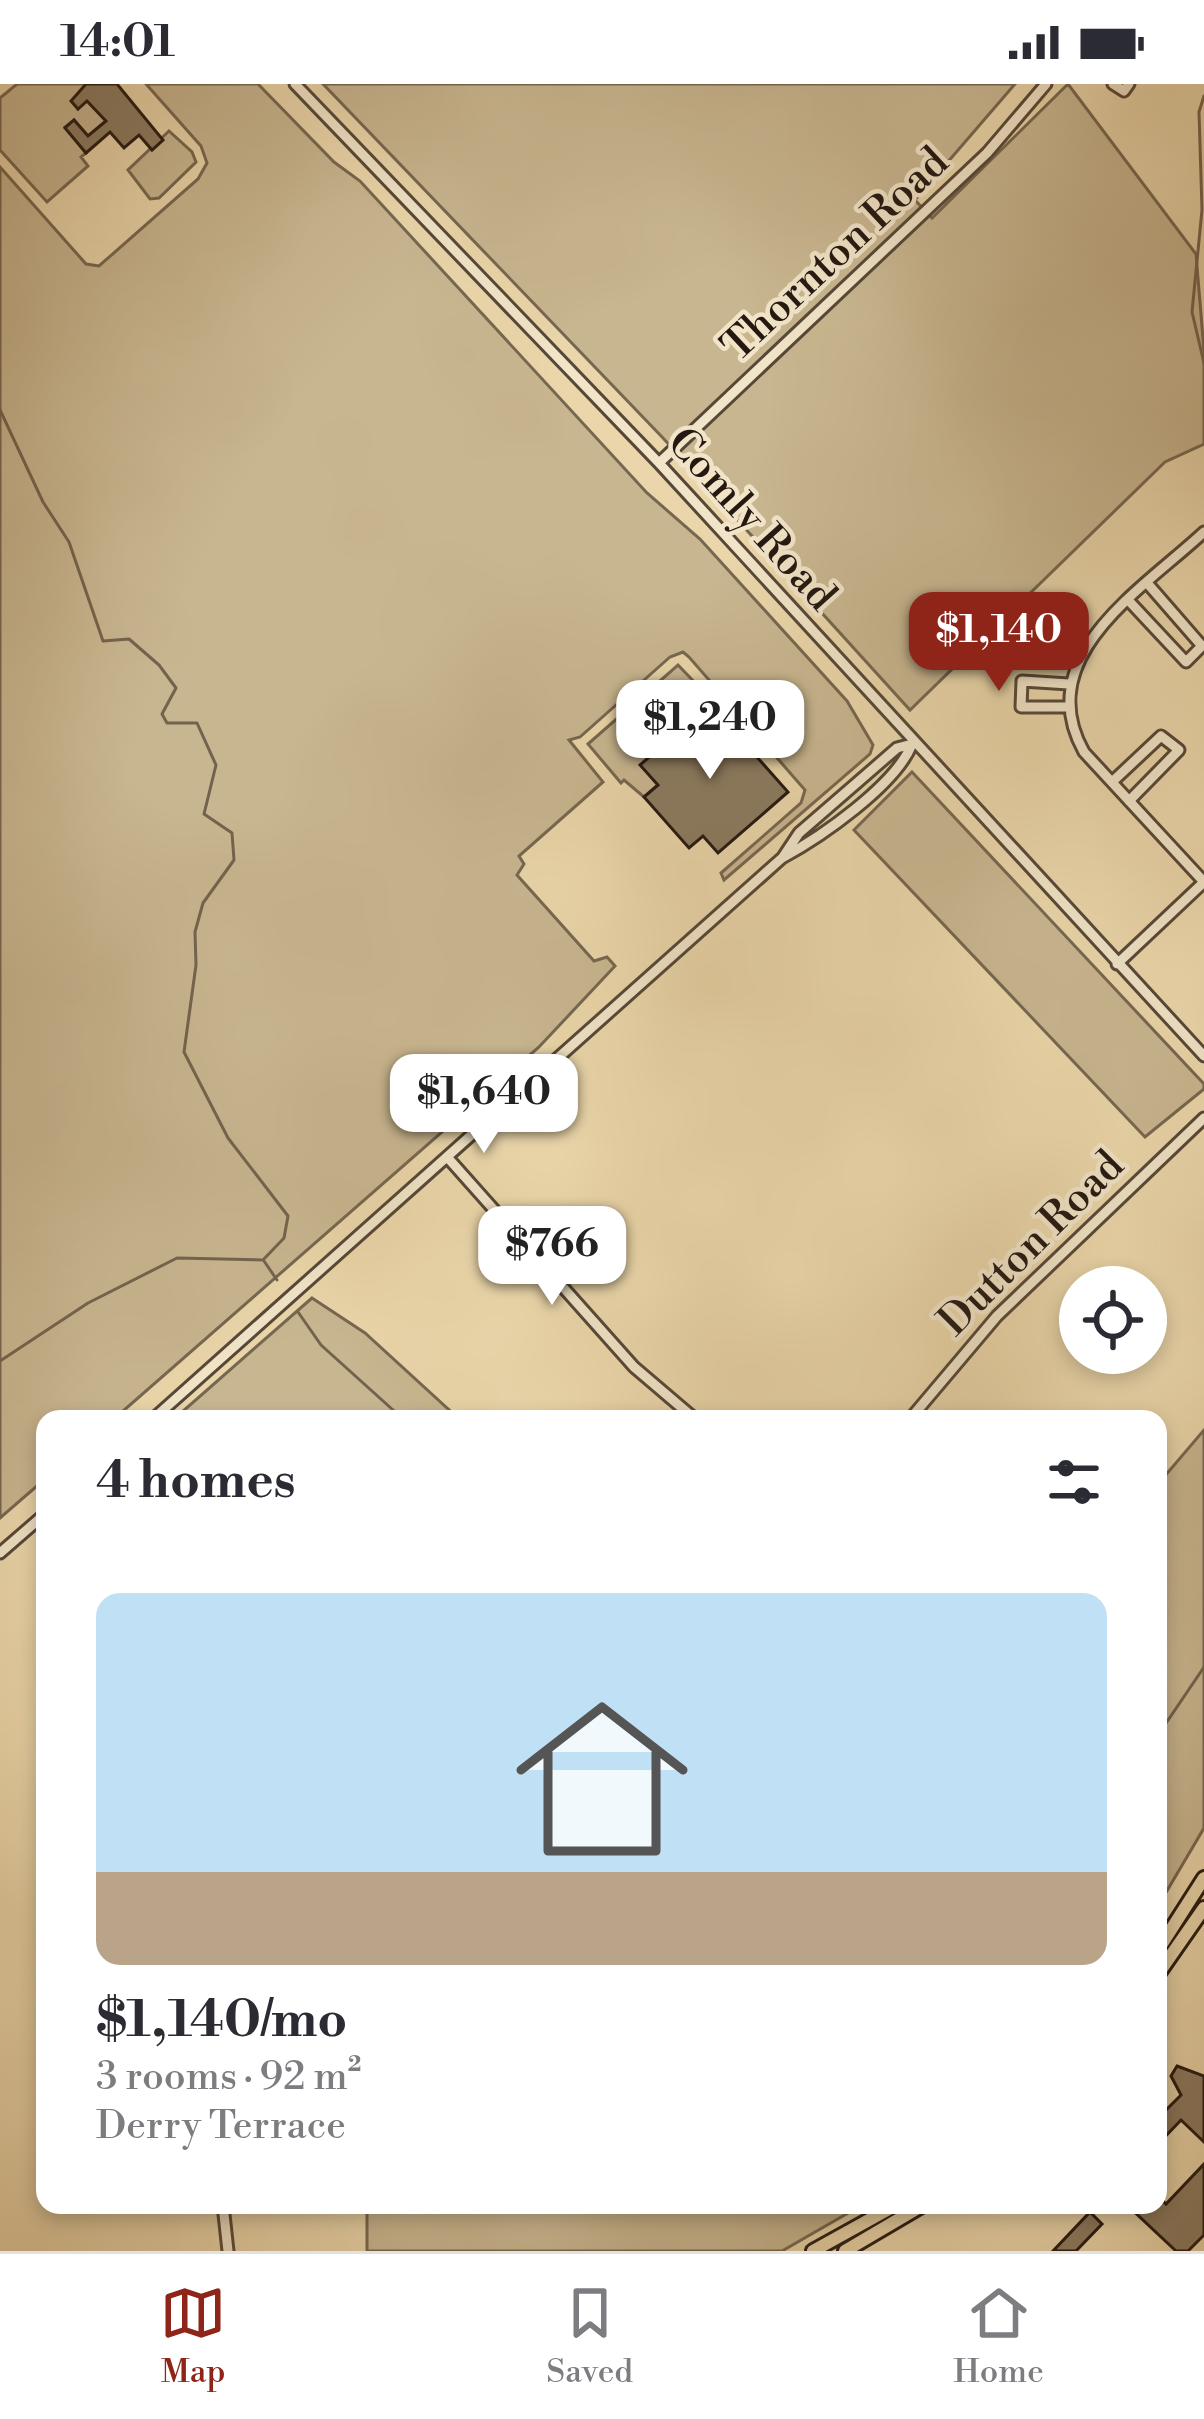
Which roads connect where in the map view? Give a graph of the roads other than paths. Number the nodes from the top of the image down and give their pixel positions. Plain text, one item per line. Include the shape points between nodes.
1 (296, 84) edge
2 (1046, 84) edge
3 (1113, 84) edge
4 (1129, 84) edge
5 (659, 463) junction
6 (1204, 532) edge
7 (1148, 584) junction
8 (1129, 601) junction
9 (1069, 684) junction
10 (1069, 706) junction
11 (913, 744) junction
12 (1112, 782) junction
13 (1129, 801) junction
14 (1204, 882) edge
15 (1118, 964) junction
16 (1204, 1056) edge
17 (1204, 1118) edge
18 (448, 1158) junction
19 (163, 1410) edge
20 (684, 1410) edge
21 (918, 1410) edge
22 (36, 1522) edge
23 (0, 1553) edge
24 (1204, 1878) edge
25 (1204, 1908) edge
26 (1167, 1935) edge
27 (1167, 1962) edge
28 (224, 2214) edge
29 (880, 2214) edge
30 (907, 2214) edge
31 (228, 2251) edge
32 (812, 2251) edge
33 (845, 2251) edge

1 - 5 street, Comly Road
2 - 5 street, Thornton Road via 987,153
3 - 4 street via 1124,91
5 - 11 street, Comly Road
6 - 7 street
7 - 8 street
7 - 8 street via 1202,646 1186,662
8 - 9 street via 1089,639
9 - 10 street
9 - 10 street via 1022,681 1021,707
10 - 12 street via 1084,752
11 - 15 street, Comly Road
11 - 18 street via 897,748 799,832 782,857
12 - 13 street
12 - 13 street via 1161,736 1179,750
13 - 14 street
14 - 15 street
15 - 16 street, Comly Road
17 - 21 street, Dutton Road via 997,1316
18 - 19 street
18 - 20 street via 634,1366
22 - 23 street
24 - 26 main road
25 - 27 main road
28 - 31 street
29 - 32 main road
30 - 33 main road

